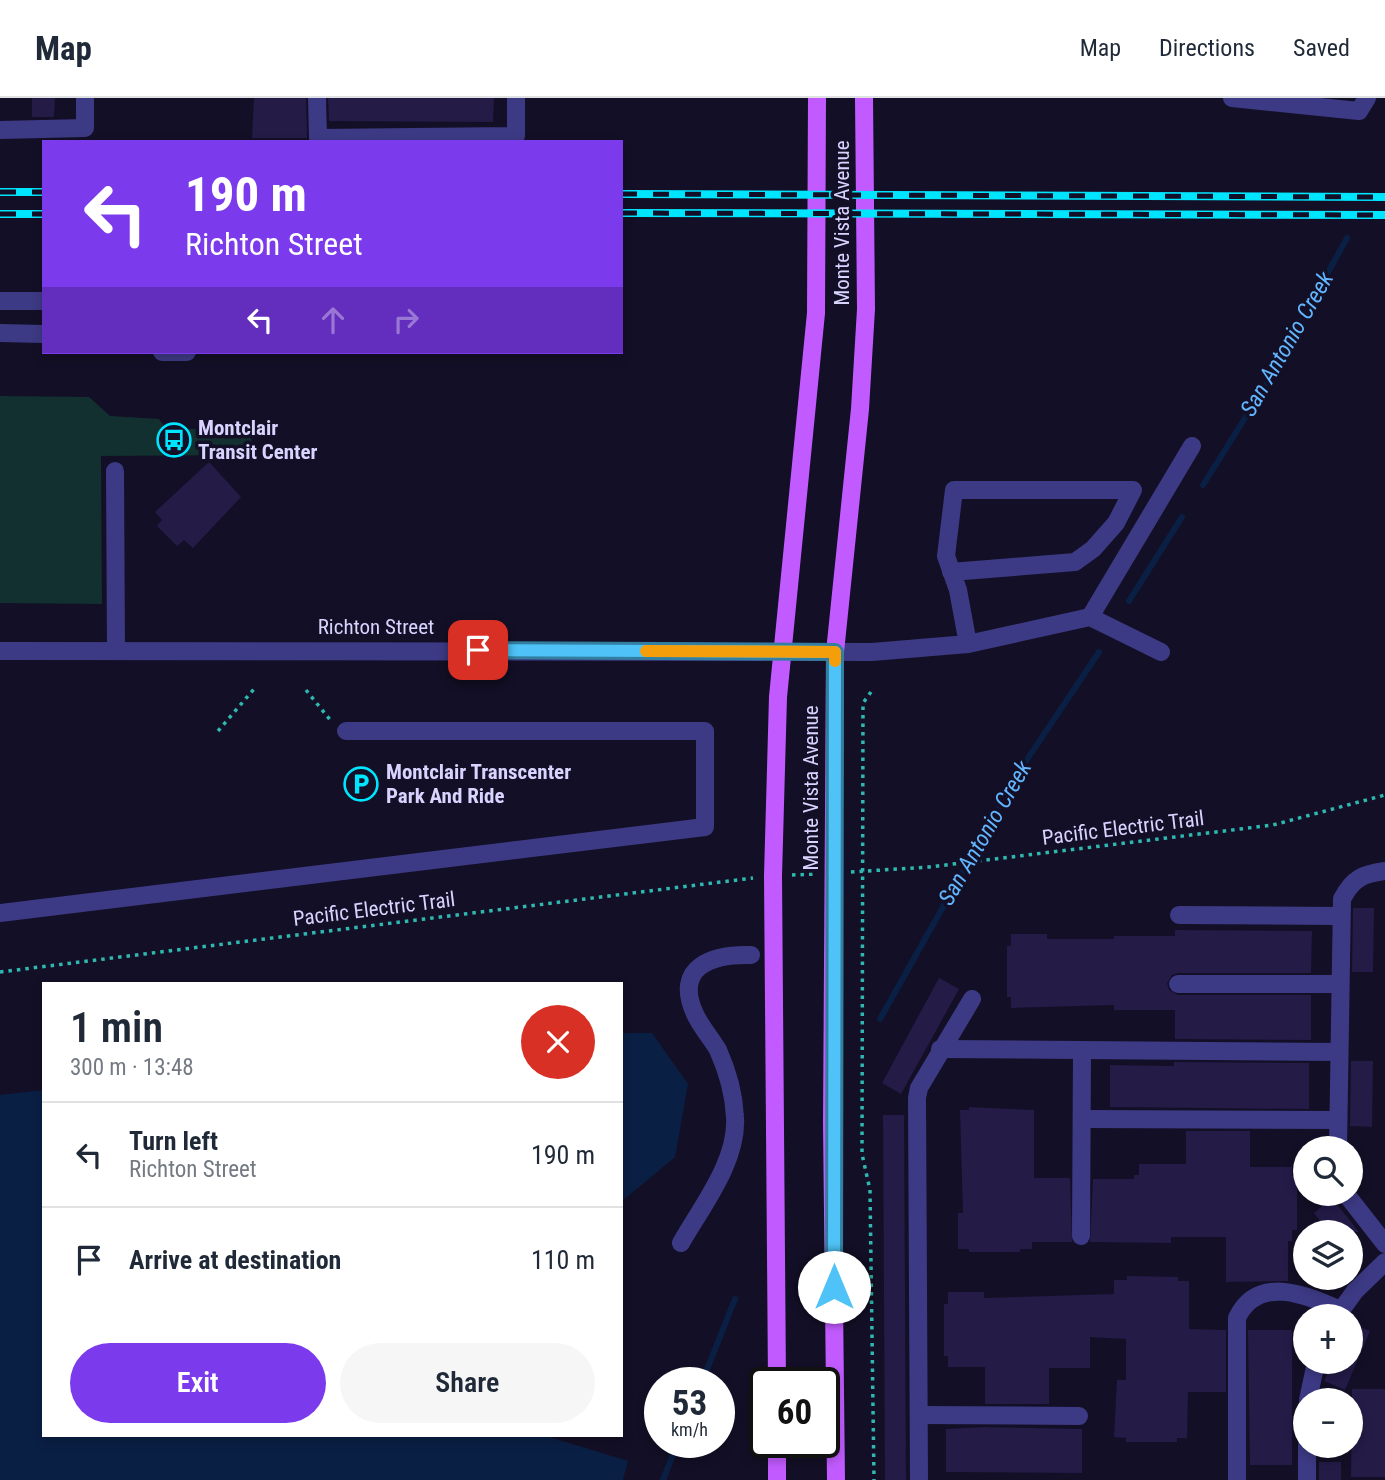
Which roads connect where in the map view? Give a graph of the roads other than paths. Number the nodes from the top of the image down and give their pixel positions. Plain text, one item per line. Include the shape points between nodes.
1 (85, 98) edge
2 (317, 98) edge
3 (516, 98) edge
4 (817, 98) edge
5 (864, 98) edge
6 (1232, 98) edge
7 (1367, 98) edge
8 (0, 130) edge
9 (0, 301) edge
10 (42, 301) edge
11 (0, 333) edge
12 (42, 334) edge
13 (1192, 446) dead end
14 (115, 471) dead end
15 (951, 572) junction
16 (1090, 617) junction
17 (968, 644) junction
18 (116, 651) junction
19 (0, 652) edge
20 (782, 652) junction
21 (835, 652) junction
22 (1161, 652) dead end
23 (340, 728) road end
24 (1385, 871) edge
25 (0, 913) edge
26 (1179, 915) dead end
27 (1339, 916) junction
28 (751, 954) dead end
29 (1178, 984) dead end
30 (1339, 984) junction
31 (972, 999) dead end
32 (940, 1049) junction
33 (1082, 1050) junction
34 (1339, 1052) junction
35 (1082, 1119) junction
36 (1338, 1120) junction
37 (1338, 1136) edge
38 (1355, 1206) edge
39 (1082, 1236) dead end
40 (681, 1243) dead end
41 (1385, 1244) edge
42 (1385, 1262) edge
43 (1321, 1304) edge
44 (1347, 1304) edge
45 (777, 1367) edge
46 (919, 1415) junction
47 (1079, 1416) dead end
48 (777, 1458) edge
49 (1307, 1458) edge
50 (777, 1480) edge
51 (836, 1480) edge
52 (919, 1480) edge
53 (1237, 1480) edge
54 (1307, 1480) edge

1 - 8 street via 85,128
2 - 3 street via 318,138 331,138 516,136
4 - 20 main road, Monte Vista Avenue via 816,313
5 - 21 main road, Monte Vista Avenue via 866,309
6 - 7 street via 1359,111
9 - 10 street
11 - 12 street
13 - 16 street
14 - 18 street
15 - 15 street via 946,556 954,490 1132,490 1116,523 1074,562
15 - 17 street
16 - 17 street, Richton Street
16 - 22 street
17 - 21 street, Richton Street
18 - 19 street, Richton Street
18 - 20 street, Richton Street
20 - 21 street, Richton Street
20 - 45 main road, Monte Vista Avenue via 773,876
21 - 51 main road, Monte Vista Avenue
23 - 25 street via 705,731 705,827
24 - 27 street via 1361,875 1349,885
26 - 27 street
27 - 30 street
28 - 40 street via 727,954 702,962 691,976 694,1013 718,1051 736,1119 726,1161
29 - 30 street
30 - 34 street
31 - 32 street
32 - 33 street
32 - 46 street via 917,1098
33 - 34 street
33 - 35 street
34 - 36 street
35 - 36 street
35 - 39 street
36 - 37 street
38 - 41 street
42 - 44 street
43 - 53 street via 1298,1293 1266,1293 1250,1298 1237,1318
46 - 47 street
46 - 52 street
48 - 50 main road
49 - 54 street

